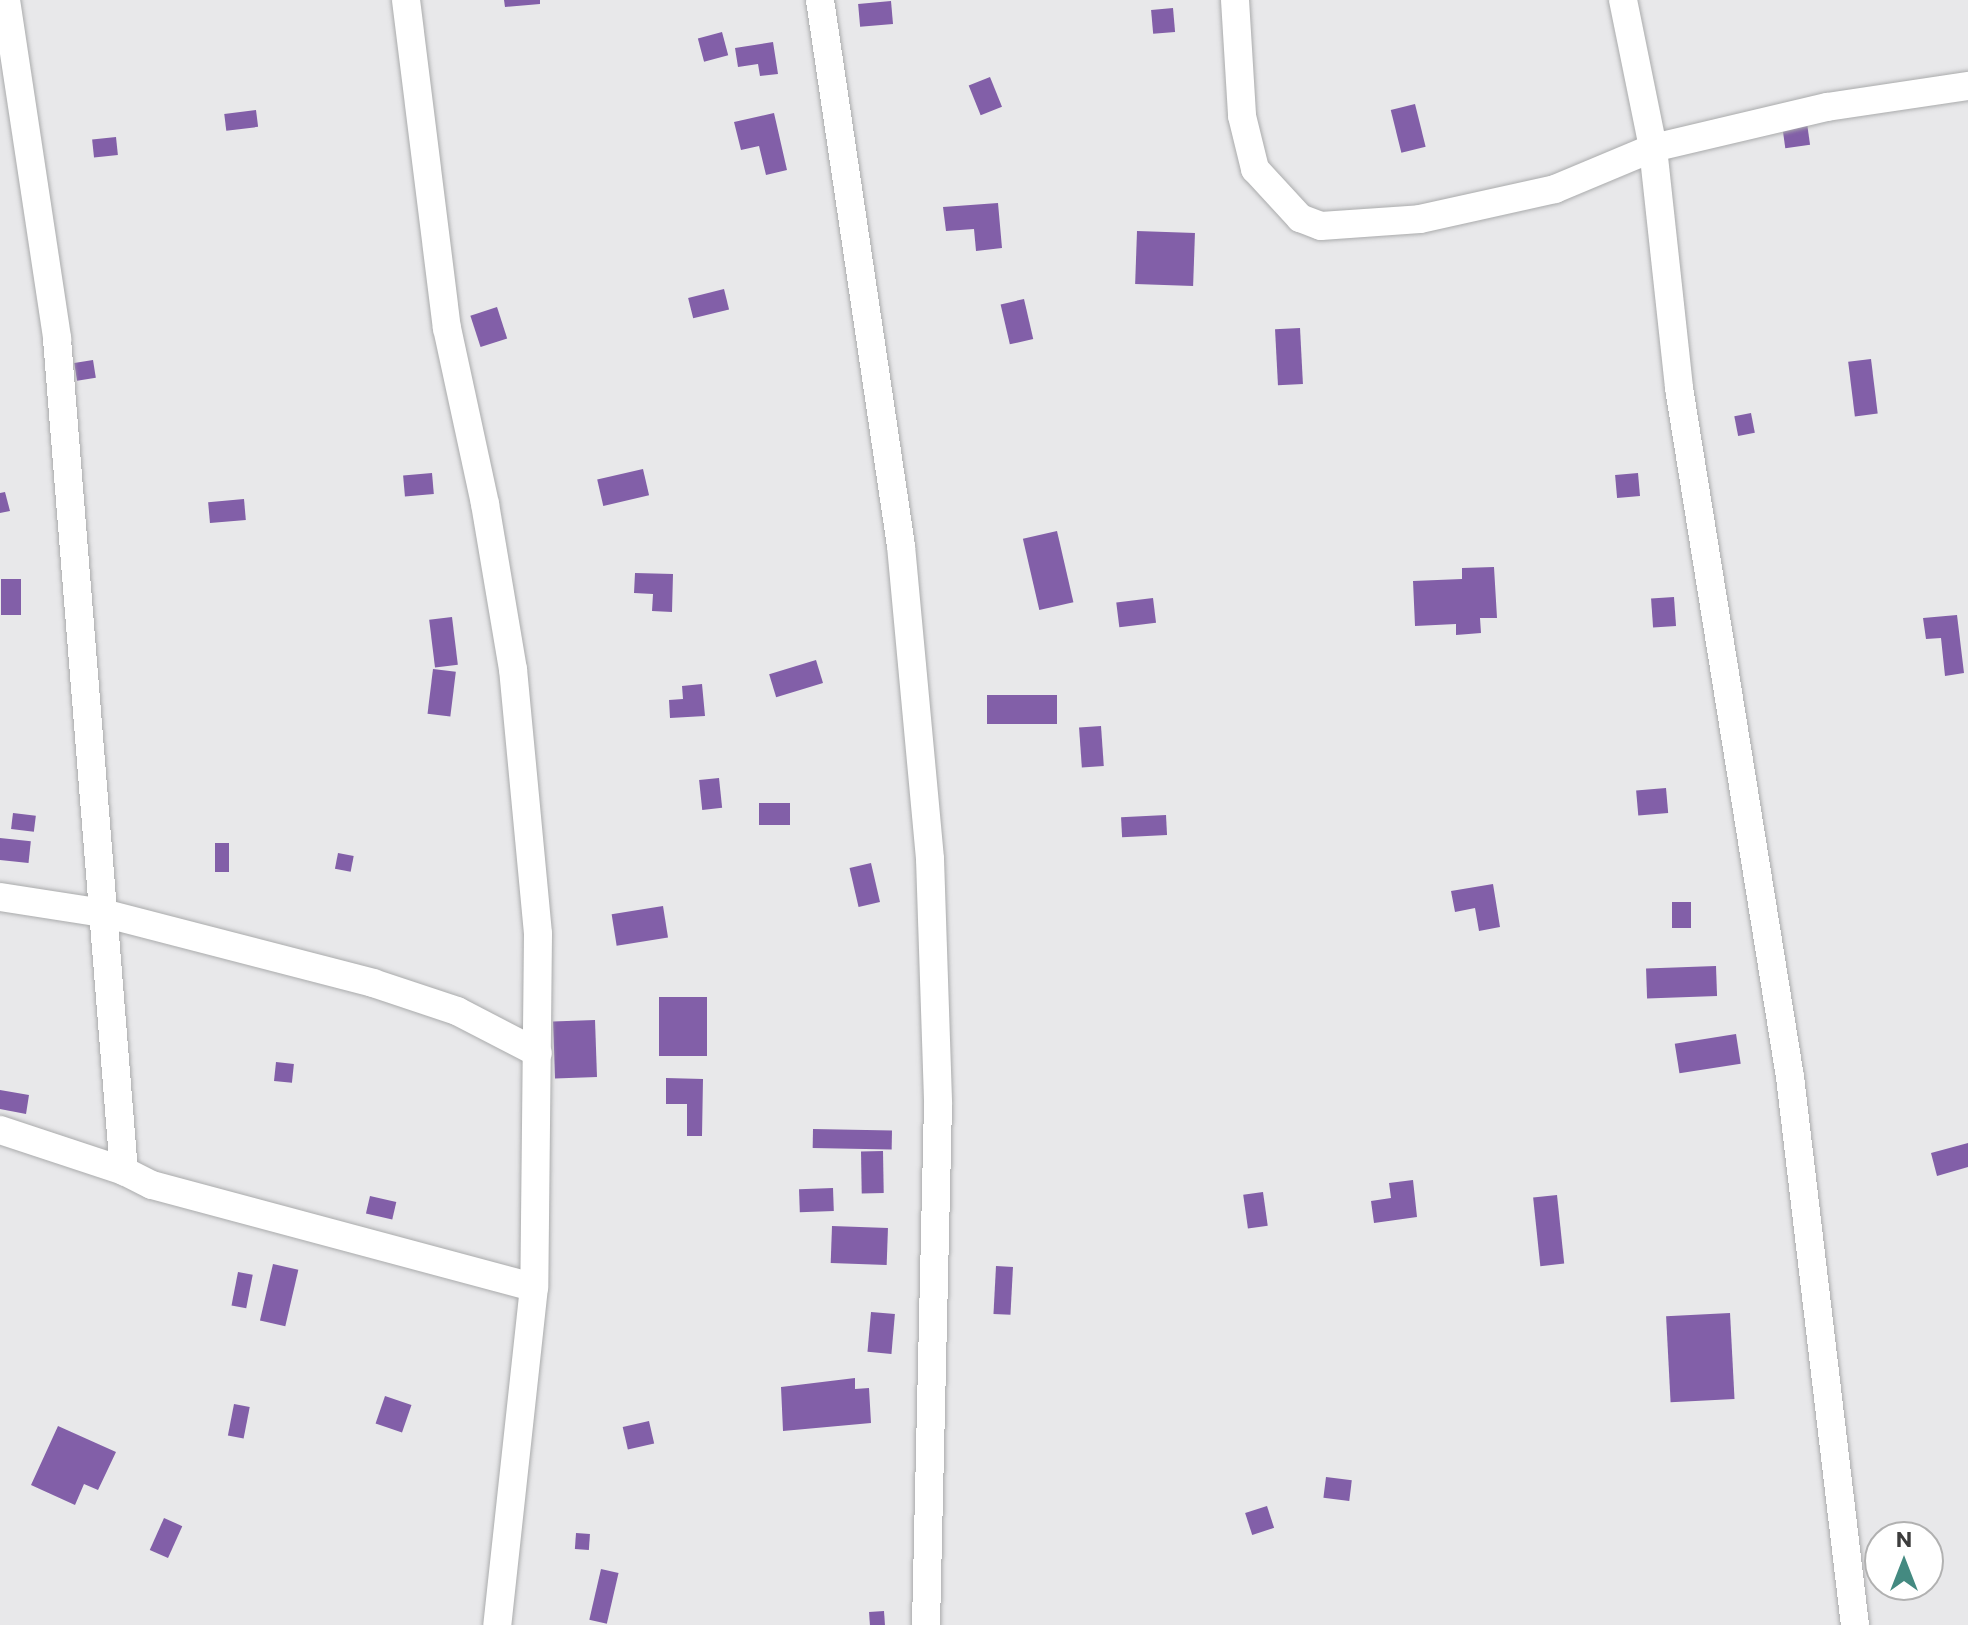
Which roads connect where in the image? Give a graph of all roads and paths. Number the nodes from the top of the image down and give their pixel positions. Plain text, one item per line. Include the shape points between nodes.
1 (6, 0) edge
2 (406, 0) edge
3 (820, 0) edge
4 (1235, 0) edge
5 (1623, 0) edge
6 (1968, 86) edge
7 (1653, 148) junction
8 (0, 897) edge
9 (103, 913) junction
10 (538, 1053) junction
11 (0, 1130) edge
12 (124, 1171) junction
13 (534, 1287) junction
14 (497, 1625) edge
15 (926, 1625) edge
16 (1855, 1625) edge

1 - 9 street via 57,339
2 - 10 street via 447,328 513,669 538,934
3 - 15 street via 901,546 930,859 938,1104
4 - 7 street via 1242,116 1255,169 1300,218 1321,226 1420,219 1555,189
5 - 7 street
6 - 7 street via 1827,107
7 - 16 street via 1679,388 1790,1077
8 - 9 street
9 - 10 street via 373,983 457,1011
9 - 12 street
10 - 13 street
11 - 12 street
12 - 13 street via 152,1185
13 - 14 street

